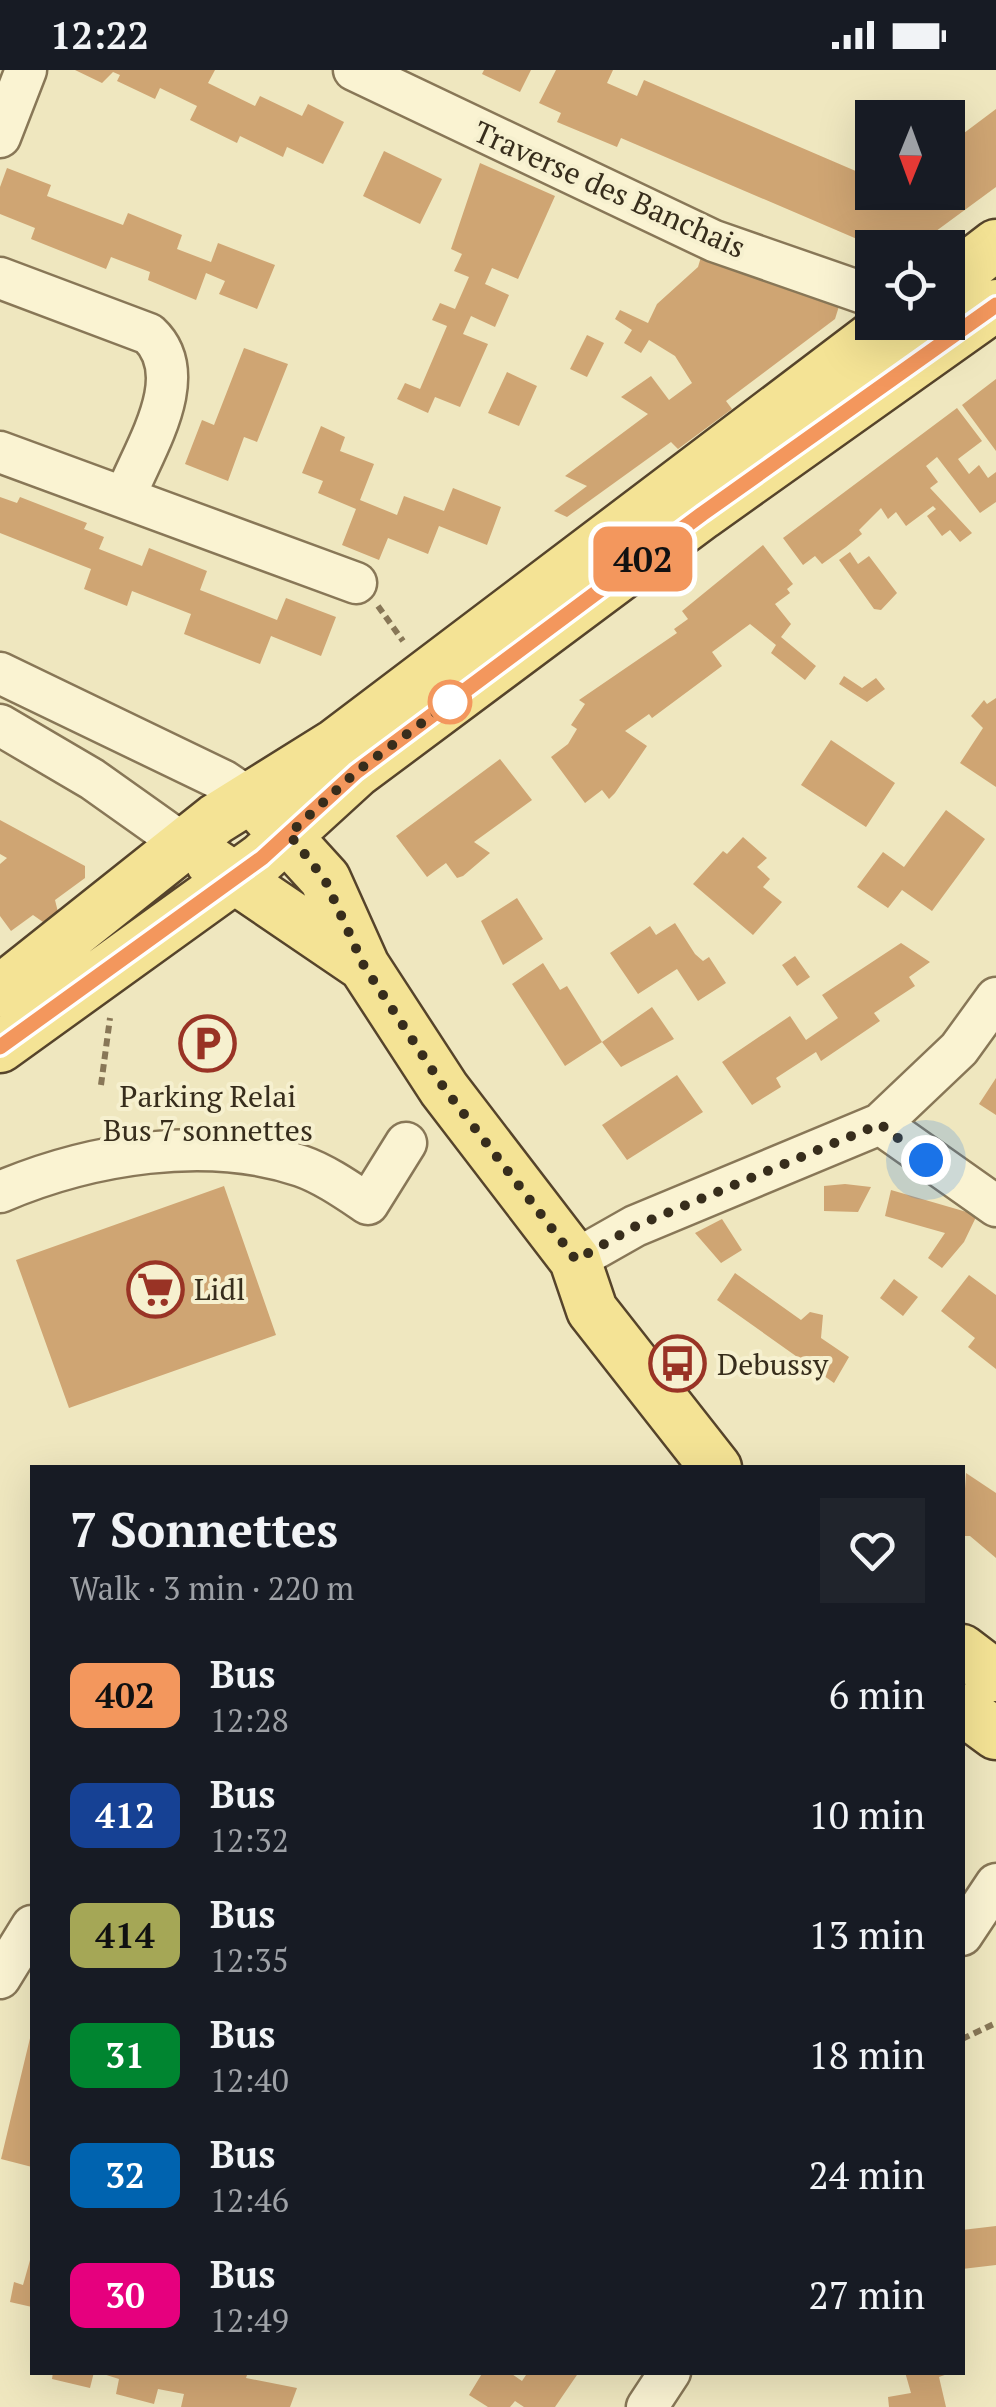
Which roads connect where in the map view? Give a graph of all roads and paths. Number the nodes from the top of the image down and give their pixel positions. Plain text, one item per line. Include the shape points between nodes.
1 (26, 70) edge
2 (354, 70) edge
3 (0, 137) edge
4 (996, 246) edge
5 (0, 278) edge
6 (855, 290) edge
7 (974, 305) edge
8 (869, 340) edge
9 (0, 452) edge
10 (124, 497) junction
11 (356, 583) joint
12 (406, 646) dead end
13 (0, 672) edge
14 (0, 725) edge
15 (249, 798) junction
16 (289, 834) junction
17 (185, 845) junction
18 (234, 878) junction
19 (364, 966) junction
20 (0, 991) edge
21 (996, 998) edge
22 (112, 1007) dead end
23 (0, 1047) edge
24 (102, 1086) dead end
25 (880, 1124) junction
26 (406, 1143) dead end
27 (0, 1192) edge
28 (996, 1206) edge
29 (576, 1260) junction
30 (714, 1465) edge
31 (750, 1465) edge
32 (965, 1652) edge
33 (996, 1676) edge
34 (965, 1711) edge
35 (996, 1734) edge
36 (996, 1884) edge
37 (30, 1929) edge
38 (965, 1930) edge
39 (0, 1978) edge
40 (996, 2023) edge
41 (965, 2038) edge
42 (668, 2375) edge
43 (647, 2407) edge

1 - 3 street
2 - 6 street, Traverse des Banchais via 714,240
4 - 7 main road
5 - 10 street via 149,334 163,349 169,383
7 - 16 main road via 356,772
8 - 15 main road via 336,744
9 - 10 street
10 - 11 street
11 - 12 path
13 - 15 street
14 - 17 street
15 - 16 main road
15 - 17 main road
16 - 18 main road
16 - 19 main road via 325,880
17 - 18 main road
17 - 20 main road
18 - 19 main road
18 - 23 main road
19 - 29 main road via 444,1088
21 - 25 street via 960,1048
22 - 24 path
25 - 28 street
25 - 29 street via 636,1226
26 - 27 street via 368,1204 302,1167 198,1151 82,1162
29 - 30 main road via 592,1310
29 - 31 main road via 622,1298 658,1354
32 - 33 main road
34 - 35 main road
36 - 38 street
37 - 39 street
40 - 41 path
42 - 43 street

